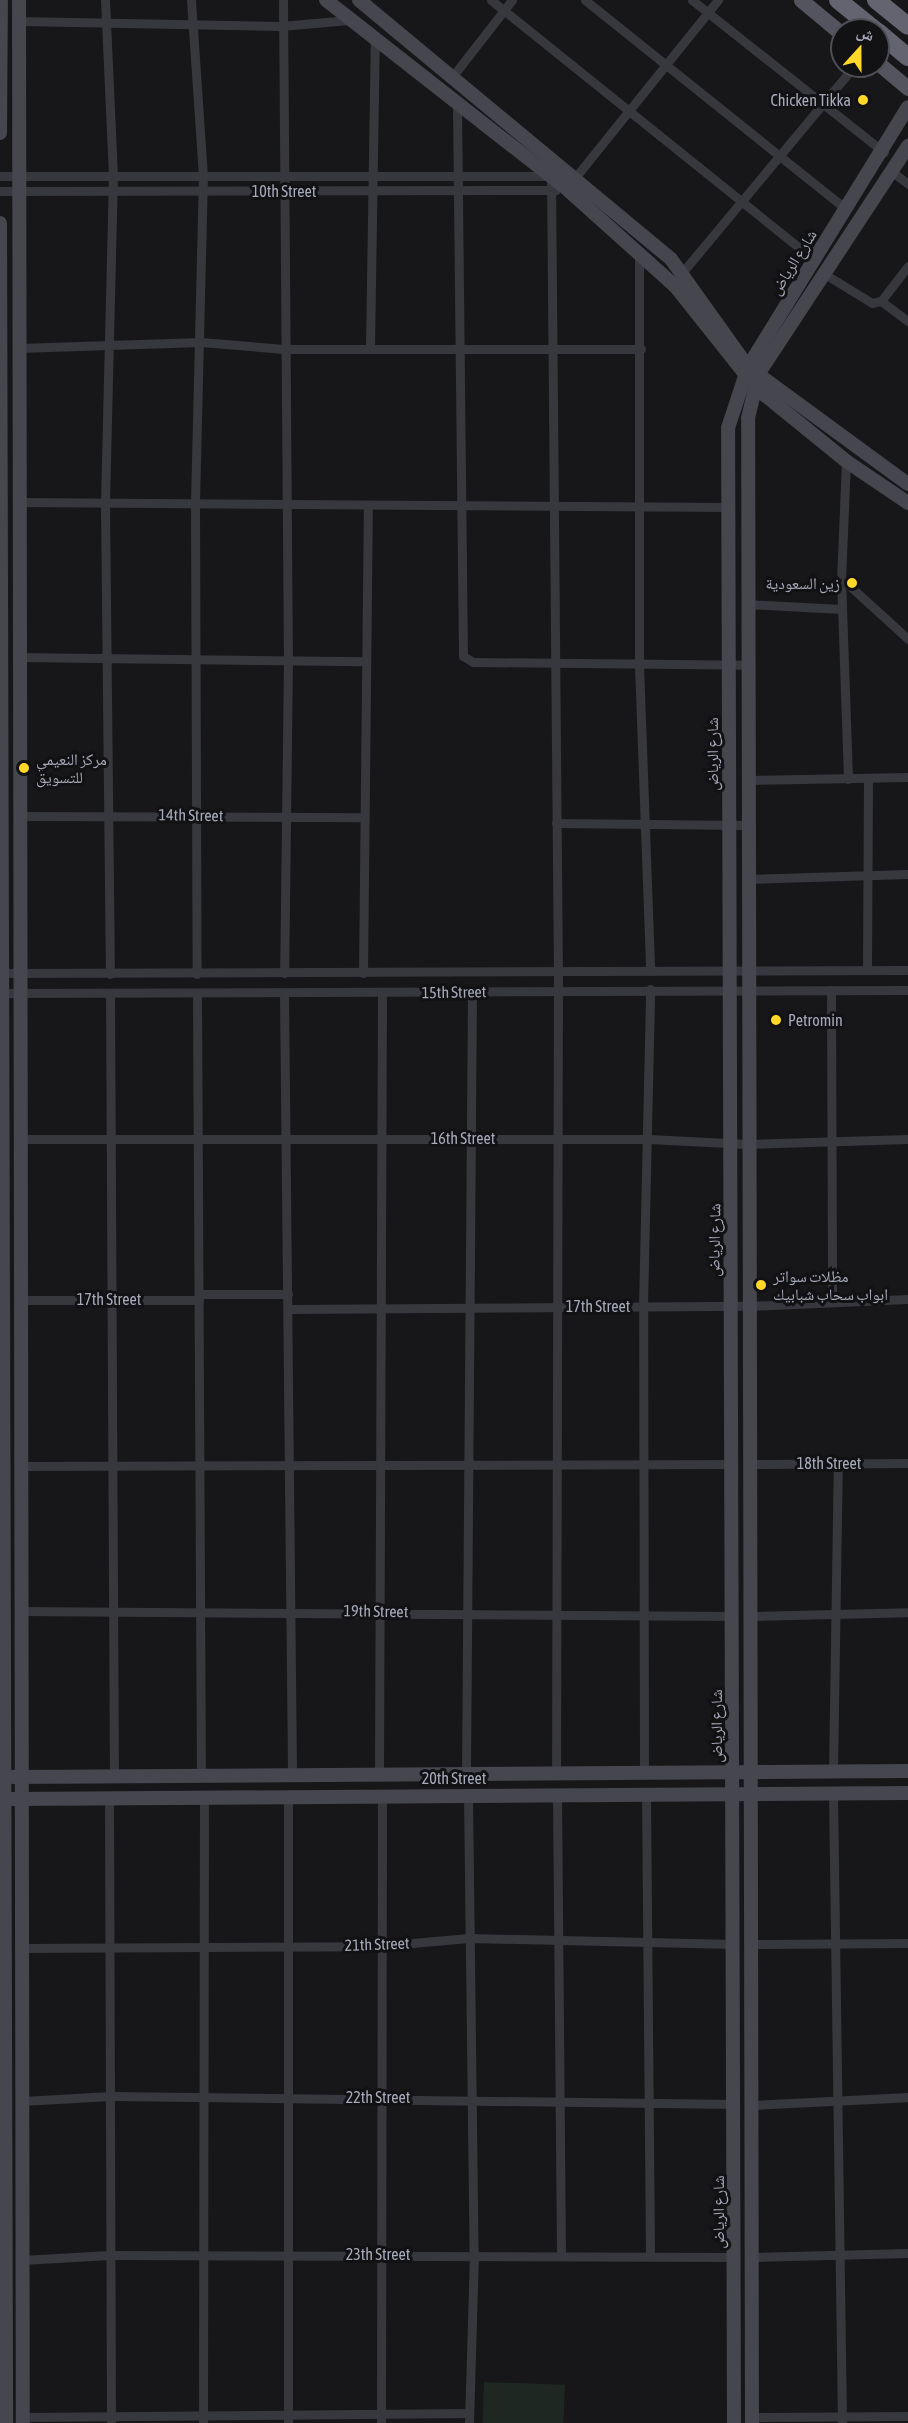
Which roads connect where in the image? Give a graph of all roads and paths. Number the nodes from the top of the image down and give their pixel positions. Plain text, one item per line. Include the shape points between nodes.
1 (19, 0) edge
2 (105, 0) edge
3 (191, 0) edge
4 (283, 0) edge
5 (326, 0) edge
6 (359, 0) edge
7 (491, 0) edge
8 (512, 0) edge
9 (585, 0) edge
10 (692, 0) edge
11 (718, 0) edge
12 (838, 0) edge
13 (876, 0) edge
14 (803, 1) edge
15 (1, 10) edge
16 (503, 10) junction
17 (708, 12) junction
18 (860, 18) edge
19 (349, 20) junction
20 (19, 21) junction
21 (105, 22) junction
22 (830, 24) edge
23 (191, 25) junction
24 (281, 26) junction
25 (908, 26) edge
26 (375, 39) junction
27 (890, 42) edge
28 (908, 57) edge
29 (666, 66) junction
30 (890, 73) edge
31 (452, 77) junction
32 (845, 78) edge
33 (904, 85) edge
34 (908, 102) edge
35 (826, 104) junction
36 (457, 105) junction
37 (908, 107) edge
38 (629, 108) junction
39 (0, 133) edge
40 (908, 146) edge
41 (884, 152) junction
42 (779, 158) junction
43 (891, 171) junction
44 (18, 175) junction
45 (113, 175) junction
46 (203, 175) junction
47 (0, 176) edge
48 (283, 176) junction
49 (376, 176) junction
50 (460, 176) junction
51 (551, 183) junction
52 (908, 184) edge
53 (571, 185) junction
54 (112, 190) junction
55 (203, 190) junction
56 (0, 191) edge
57 (18, 191) junction
58 (283, 191) junction
59 (376, 191) junction
60 (461, 192) junction
61 (743, 205) junction
62 (846, 209) junction
63 (0, 223) edge
64 (639, 255) junction
65 (814, 260) junction
66 (908, 266) edge
67 (823, 273) junction
68 (681, 274) junction
69 (881, 301) junction
70 (908, 321) edge
71 (201, 342) junction
72 (108, 344) junction
73 (553, 345) junction
74 (1, 347) edge
75 (370, 347) junction
76 (19, 348) junction
77 (461, 348) junction
78 (284, 349) junction
79 (641, 349) junction
80 (751, 371) junction
81 (756, 388) junction
82 (846, 460) junction
83 (908, 484) edge
84 (18, 502) junction
85 (908, 503) edge
86 (105, 504) junction
87 (195, 504) junction
88 (285, 506) junction
89 (640, 506) junction
90 (368, 507) junction
91 (461, 507) junction
92 (726, 507) junction
93 (553, 508) junction
94 (0, 511) edge
95 (841, 578) junction
96 (746, 604) junction
97 (842, 609) junction
98 (908, 639) edge
99 (108, 655) junction
100 (18, 657) junction
101 (198, 657) junction
102 (288, 659) junction
103 (365, 661) junction
104 (553, 663) junction
105 (729, 665) junction
106 (747, 665) junction
107 (639, 666) junction
108 (0, 668) edge
109 (908, 777) edge
110 (848, 778) junction
111 (868, 778) junction
112 (746, 780) junction
113 (109, 814) junction
114 (198, 815) junction
115 (18, 816) junction
116 (286, 816) junction
117 (364, 817) junction
118 (1, 819) edge
119 (645, 821) junction
120 (556, 823) junction
121 (729, 824) junction
122 (746, 825) junction
123 (908, 874) edge
124 (869, 877) junction
125 (746, 879) junction
126 (867, 970) junction
127 (908, 970) edge
128 (650, 971) junction
129 (732, 971) junction
130 (747, 971) junction
131 (558, 972) junction
132 (284, 973) junction
133 (363, 973) junction
134 (1, 974) edge
135 (19, 974) junction
136 (110, 974) junction
137 (197, 974) junction
138 (650, 989) junction
139 (557, 990) junction
140 (831, 990) junction
141 (908, 990) edge
142 (732, 991) junction
143 (748, 991) junction
144 (472, 992) junction
145 (1, 993) edge
146 (382, 993) junction
147 (18, 994) junction
148 (110, 994) junction
149 (284, 994) junction
150 (197, 995) junction
151 (111, 1136) junction
152 (198, 1137) junction
153 (285, 1137) junction
154 (382, 1138) junction
155 (471, 1138) junction
156 (18, 1139) junction
157 (557, 1139) junction
158 (649, 1139) junction
159 (908, 1139) edge
160 (829, 1140) junction
161 (731, 1143) junction
162 (747, 1144) junction
163 (1, 1149) edge
164 (288, 1294) junction
165 (199, 1297) junction
166 (111, 1298) junction
167 (908, 1299) edge
168 (19, 1300) junction
169 (832, 1300) junction
170 (730, 1302) junction
171 (1, 1306) edge
172 (468, 1306) junction
173 (555, 1306) junction
174 (643, 1306) junction
175 (748, 1306) junction
176 (379, 1307) junction
177 (288, 1309) junction
178 (643, 1462) junction
179 (1, 1463) edge
180 (466, 1463) junction
181 (556, 1463) junction
182 (838, 1463) junction
183 (908, 1463) edge
184 (732, 1464) junction
185 (749, 1464) junction
186 (111, 1465) junction
187 (378, 1465) junction
188 (289, 1466) junction
189 (20, 1467) junction
190 (199, 1467) junction
191 (113, 1609) junction
192 (200, 1609) junction
193 (290, 1610) junction
194 (19, 1611) junction
195 (380, 1611) junction
196 (467, 1612) junction
197 (556, 1612) junction
198 (908, 1612) edge
199 (645, 1613) junction
200 (835, 1614) junction
201 (733, 1616) junction
202 (749, 1616) junction
203 (2, 1624) edge
204 (908, 1771) edge
205 (379, 1772) junction
206 (466, 1772) junction
207 (556, 1772) junction
208 (733, 1772) junction
209 (750, 1772) junction
210 (833, 1772) junction
211 (292, 1773) junction
212 (644, 1773) junction
213 (201, 1774) junction
214 (114, 1775) junction
215 (2, 1777) edge
216 (20, 1777) junction
217 (751, 1793) junction
218 (833, 1793) junction
219 (908, 1793) edge
220 (382, 1794) junction
221 (733, 1794) junction
222 (468, 1795) junction
223 (557, 1795) junction
224 (646, 1795) junction
225 (204, 1796) junction
226 (288, 1796) junction
227 (109, 1798) junction
228 (2, 1799) edge
229 (20, 1799) junction
230 (469, 1938) junction
231 (557, 1940) junction
232 (646, 1942) junction
233 (908, 1943) edge
234 (734, 1944) junction
235 (751, 1944) junction
236 (840, 1945) junction
237 (201, 1946) junction
238 (290, 1946) junction
239 (378, 1946) junction
240 (2, 1947) edge
241 (110, 1947) junction
242 (21, 1948) junction
243 (111, 2096) junction
244 (202, 2096) junction
245 (291, 2097) junction
246 (381, 2097) junction
247 (908, 2097) edge
248 (471, 2098) junction
249 (559, 2098) junction
250 (648, 2099) junction
251 (840, 2099) junction
252 (22, 2102) junction
253 (734, 2104) junction
254 (752, 2105) junction
255 (2, 2109) edge
256 (908, 2253) edge
257 (382, 2254) junction
258 (474, 2254) junction
259 (561, 2254) junction
260 (650, 2254) junction
261 (110, 2255) junction
262 (202, 2255) junction
263 (290, 2255) junction
264 (841, 2255) junction
265 (734, 2257) junction
266 (752, 2258) junction
267 (22, 2260) junction
268 (2, 2263) edge
269 (288, 2412) junction
270 (381, 2412) junction
271 (908, 2416) edge
272 (111, 2418) edge
273 (203, 2418) edge
274 (469, 2418) edge
275 (23, 2420) edge
276 (752, 2420) edge
277 (842, 2420) edge
278 (0, 2422) edge
279 (6, 2423) edge
280 (288, 2423) edge
281 (381, 2423) edge
282 (734, 2423) edge

1 - 20 main road
2 - 21 street
3 - 23 street
4 - 24 street
5 - 19 main road
6 - 31 main road
7 - 16 street
8 - 16 street
9 - 29 street
10 - 17 street
11 - 17 street
12 - 18 highway
13 - 25 highway
14 - 22 main road
15 - 39 main road
16 - 31 street
16 - 38 street
17 - 29 street
17 - 35 street
19 - 24 street
19 - 26 main road
20 - 21 street
20 - 44 main road
21 - 23 street
21 - 45 street
23 - 24 street
23 - 46 street
24 - 48 street
26 - 36 main road
26 - 49 street
27 - 28 highway
29 - 38 street
29 - 42 street
30 - 33 main road
31 - 53 main road
32 - 35 street
33 - 34 main road
35 - 41 street
35 - 42 street
36 - 50 street
36 - 51 main road
37 - 41 main road, شارع الرياض
38 - 53 street
38 - 61 street
40 - 43 main road, شارع الرياض
41 - 62 main road, شارع الرياض
42 - 61 street
42 - 62 street
43 - 52 street
43 - 67 main road, شارع الرياض
44 - 45 street, 10th Street
44 - 47 street, 10th Street
44 - 57 main road
45 - 46 street, 10th Street
45 - 54 street
46 - 48 street, 10th Street
46 - 55 street
48 - 49 street, 10th Street
48 - 58 street
49 - 50 street, 10th Street
49 - 59 street
50 - 51 street, 10th Street
50 - 60 street
51 - 53 main road
51 - 60 street, 10th Street
51 - 73 street
53 - 64 main road
53 - 68 main road via 671,260
54 - 55 street, 10th Street
54 - 57 street, 10th Street
54 - 72 street
55 - 58 street, 10th Street
55 - 71 street
56 - 57 street, 10th Street
57 - 76 main road
58 - 59 street, 10th Street
58 - 78 street
59 - 60 street, 10th Street
59 - 75 street
60 - 77 street
61 - 65 street
61 - 68 street
62 - 65 main road, شارع الرياض
63 - 74 main road
64 - 79 street
64 - 80 main road via 675,286
65 - 80 main road, شارع الرياض
66 - 69 street
67 - 69 street via 866,301
67 - 80 main road, شارع الرياض
68 - 80 main road
69 - 70 street
71 - 72 street
71 - 78 street
71 - 87 street
72 - 76 street
72 - 86 street
73 - 77 street
73 - 79 street
73 - 93 street
74 - 94 main road
75 - 77 street
75 - 78 street
76 - 84 main road
77 - 91 street
78 - 88 street
79 - 89 street
80 - 81 main road, شارع الرياض
80 - 83 main road
80 - 92 main road, شارع الرياض via 730,409
81 - 82 main road
81 - 96 main road, شارع الرياض via 748,418
82 - 85 main road
82 - 95 street
84 - 86 street
84 - 100 main road
86 - 87 street
86 - 99 street
87 - 88 street
87 - 101 street
88 - 90 street
88 - 102 street
89 - 92 street
89 - 93 street
89 - 107 street
90 - 91 street
90 - 103 street
91 - 93 street
91 - 104 street via 463,656 473,662
92 - 105 main road, شارع الرياض
93 - 104 street
94 - 108 main road
95 - 97 street
95 - 98 street
96 - 97 street
96 - 106 main road, شارع الرياض
97 - 110 street
99 - 100 street
99 - 101 street
99 - 113 street
100 - 115 main road
101 - 102 street
101 - 114 street
102 - 103 street
102 - 116 street
103 - 117 street
104 - 107 street
104 - 120 street
105 - 106 street
105 - 107 street
105 - 121 main road, شارع الرياض
106 - 112 main road, شارع الرياض
107 - 119 street
108 - 118 main road
109 - 111 street
110 - 111 street
110 - 112 street
111 - 124 street
112 - 122 main road, شارع الرياض
113 - 114 street, 14th Street
113 - 115 street, 14th Street
113 - 136 street
114 - 116 street, 14th Street
114 - 137 street
115 - 135 main road
116 - 117 street, 14th Street
116 - 132 street
117 - 133 street
118 - 134 main road
119 - 120 street
119 - 121 street
119 - 128 street
120 - 131 street
121 - 122 street
121 - 129 main road, شارع الرياض
122 - 125 main road, شارع الرياض
123 - 124 street
124 - 125 street
124 - 126 street
125 - 130 main road, شارع الرياض
126 - 127 street, 15th Street
126 - 130 street, 15th Street
128 - 129 street, 15th Street
128 - 131 street, 15th Street
129 - 130 street, 15th Street
129 - 142 main road, شارع الرياض
130 - 143 main road, شارع الرياض
131 - 133 street, 15th Street
131 - 139 street
132 - 133 street, 15th Street
132 - 137 street, 15th Street
134 - 135 street, 15th Street
134 - 145 main road
135 - 136 street, 15th Street
135 - 147 main road
136 - 137 street, 15th Street
138 - 139 street, 15th Street
138 - 142 street, 15th Street
138 - 158 street
139 - 144 street, 15th Street
139 - 157 street
140 - 141 street, 15th Street
140 - 143 street, 15th Street
140 - 160 street
142 - 143 street, 15th Street
142 - 161 main road, شارع الرياض
143 - 162 main road, شارع الرياض
144 - 146 street, 15th Street
144 - 155 street
145 - 147 street, 15th Street
145 - 163 main road
146 - 149 street, 15th Street
146 - 154 street
147 - 148 street, 15th Street
147 - 156 main road
148 - 150 street, 15th Street
148 - 151 street
149 - 150 street, 15th Street
149 - 153 street
150 - 152 street
151 - 152 street, 16th Street
151 - 156 street, 16th Street
151 - 166 street
152 - 153 street, 16th Street
152 - 165 street
153 - 154 street, 16th Street
153 - 164 street
154 - 155 street, 16th Street
154 - 176 street
155 - 157 street, 16th Street
155 - 172 street
156 - 168 main road
157 - 158 street, 16th Street
157 - 173 street
158 - 161 street, 16th Street
158 - 174 street
159 - 160 street, 16th Street
160 - 162 street, 16th Street
160 - 169 street
161 - 162 street, 16th Street
161 - 170 main road, شارع الرياض
162 - 175 main road, شارع الرياض
163 - 171 main road
164 - 165 street, 17th Street
164 - 177 street
165 - 166 street, 17th Street
165 - 190 street
166 - 168 street, 17th Street
166 - 186 street
167 - 169 street, 17th Street
168 - 189 main road
169 - 175 street, 17th Street
170 - 174 street, 17th Street
170 - 175 street, 17th Street
170 - 184 main road, شارع الرياض
171 - 179 main road
172 - 173 street, 17th Street
172 - 176 street, 17th Street
172 - 180 street
173 - 174 street, 17th Street
173 - 181 street
174 - 178 street
175 - 185 main road, شارع الرياض
176 - 177 street, 17th Street
176 - 187 street
177 - 188 street
178 - 181 street
178 - 184 street
178 - 199 street
179 - 203 main road
180 - 181 street
180 - 187 street
180 - 196 street
181 - 197 street
182 - 183 street, 18th Street
182 - 185 street, 18th Street
182 - 200 street
184 - 201 main road, شارع الرياض
185 - 202 main road, شارع الرياض
186 - 189 street
186 - 190 street
186 - 191 street
187 - 188 street
187 - 195 street
188 - 190 street
188 - 193 street
189 - 194 main road
190 - 192 street
191 - 192 street, 19th Street
191 - 194 street, 19th Street
191 - 214 street
192 - 193 street, 19th Street
192 - 213 street
193 - 195 street, 19th Street
193 - 211 street
194 - 216 main road
195 - 196 street, 19th Street
195 - 205 street
196 - 197 street, 19th Street
196 - 206 street
197 - 199 street, 19th Street
197 - 207 street
198 - 200 street
199 - 201 street, 19th Street
199 - 212 street
200 - 202 street
200 - 210 street
201 - 208 main road, شارع الرياض
202 - 209 main road, شارع الرياض
203 - 215 main road
204 - 210 main road, 20th Street
205 - 206 main road, 20th Street
205 - 211 main road, 20th Street
206 - 207 main road, 20th Street
207 - 212 main road, 20th Street
208 - 209 main road, 20th Street
208 - 212 main road, 20th Street
208 - 221 main road, شارع الرياض
209 - 210 main road, 20th Street
209 - 217 main road, شارع الرياض
211 - 213 main road, 20th Street
213 - 214 main road, 20th Street
214 - 216 main road, 20th Street
215 - 216 main road, 20th Street
215 - 228 main road
216 - 229 main road
217 - 218 main road, 20th Street
217 - 221 main road, 20th Street
217 - 235 main road, شارع الرياض
218 - 219 main road, 20th Street
218 - 236 street
220 - 222 main road, 20th Street
220 - 226 main road, 20th Street
220 - 239 street
221 - 224 main road, 20th Street
221 - 234 main road, شارع الرياض
222 - 223 main road, 20th Street
222 - 230 street
223 - 224 main road, 20th Street
223 - 231 street
224 - 232 street
225 - 226 main road, 20th Street
225 - 227 main road, 20th Street
225 - 237 street
226 - 238 street
227 - 229 main road, 20th Street
227 - 241 street
228 - 229 main road, 20th Street
228 - 240 main road
229 - 242 main road
230 - 231 street, 21th Street
230 - 239 street, 21th Street
230 - 248 street
231 - 232 street, 21th Street
231 - 249 street
232 - 234 street, 21th Street
232 - 250 street
233 - 236 street
234 - 253 main road, شارع الرياض
235 - 236 street
235 - 254 main road, شارع الرياض
236 - 251 street
237 - 238 street, 21th Street
237 - 241 street, 21th Street
237 - 244 street
238 - 239 street, 21th Street
238 - 245 street
239 - 246 street
240 - 255 main road
241 - 242 street, 21th Street
241 - 243 street
242 - 252 main road
243 - 244 street, 22th Street
243 - 252 street, 22th Street
243 - 261 street
244 - 245 street, 22th Street
244 - 262 street
245 - 246 street, 22th Street
245 - 263 street
246 - 248 street, 22th Street
246 - 257 street
247 - 251 street
248 - 249 street, 22th Street
248 - 258 street
249 - 250 street, 22th Street
249 - 259 street
250 - 253 street, 22th Street
250 - 260 street
251 - 254 street
251 - 264 street
252 - 267 main road
253 - 265 main road, شارع الرياض
254 - 266 main road, شارع الرياض
255 - 268 main road
256 - 264 street
257 - 258 street, 23th Street
257 - 263 street, 23th Street
257 - 270 street
258 - 259 street, 23th Street
258 - 274 street
259 - 260 street, 23th Street
260 - 265 street, 23th Street
261 - 262 street, 23th Street
261 - 267 street, 23th Street
261 - 272 street
262 - 263 street, 23th Street
262 - 273 street
263 - 269 street
264 - 266 street
264 - 277 street
265 - 282 main road, شارع الرياض
266 - 276 main road, شارع الرياض
267 - 275 main road
268 - 279 main road
269 - 270 street
269 - 273 street
269 - 280 street
270 - 274 street
270 - 281 street
271 - 277 street
272 - 273 street
272 - 275 street
276 - 277 street
278 - 279 street

